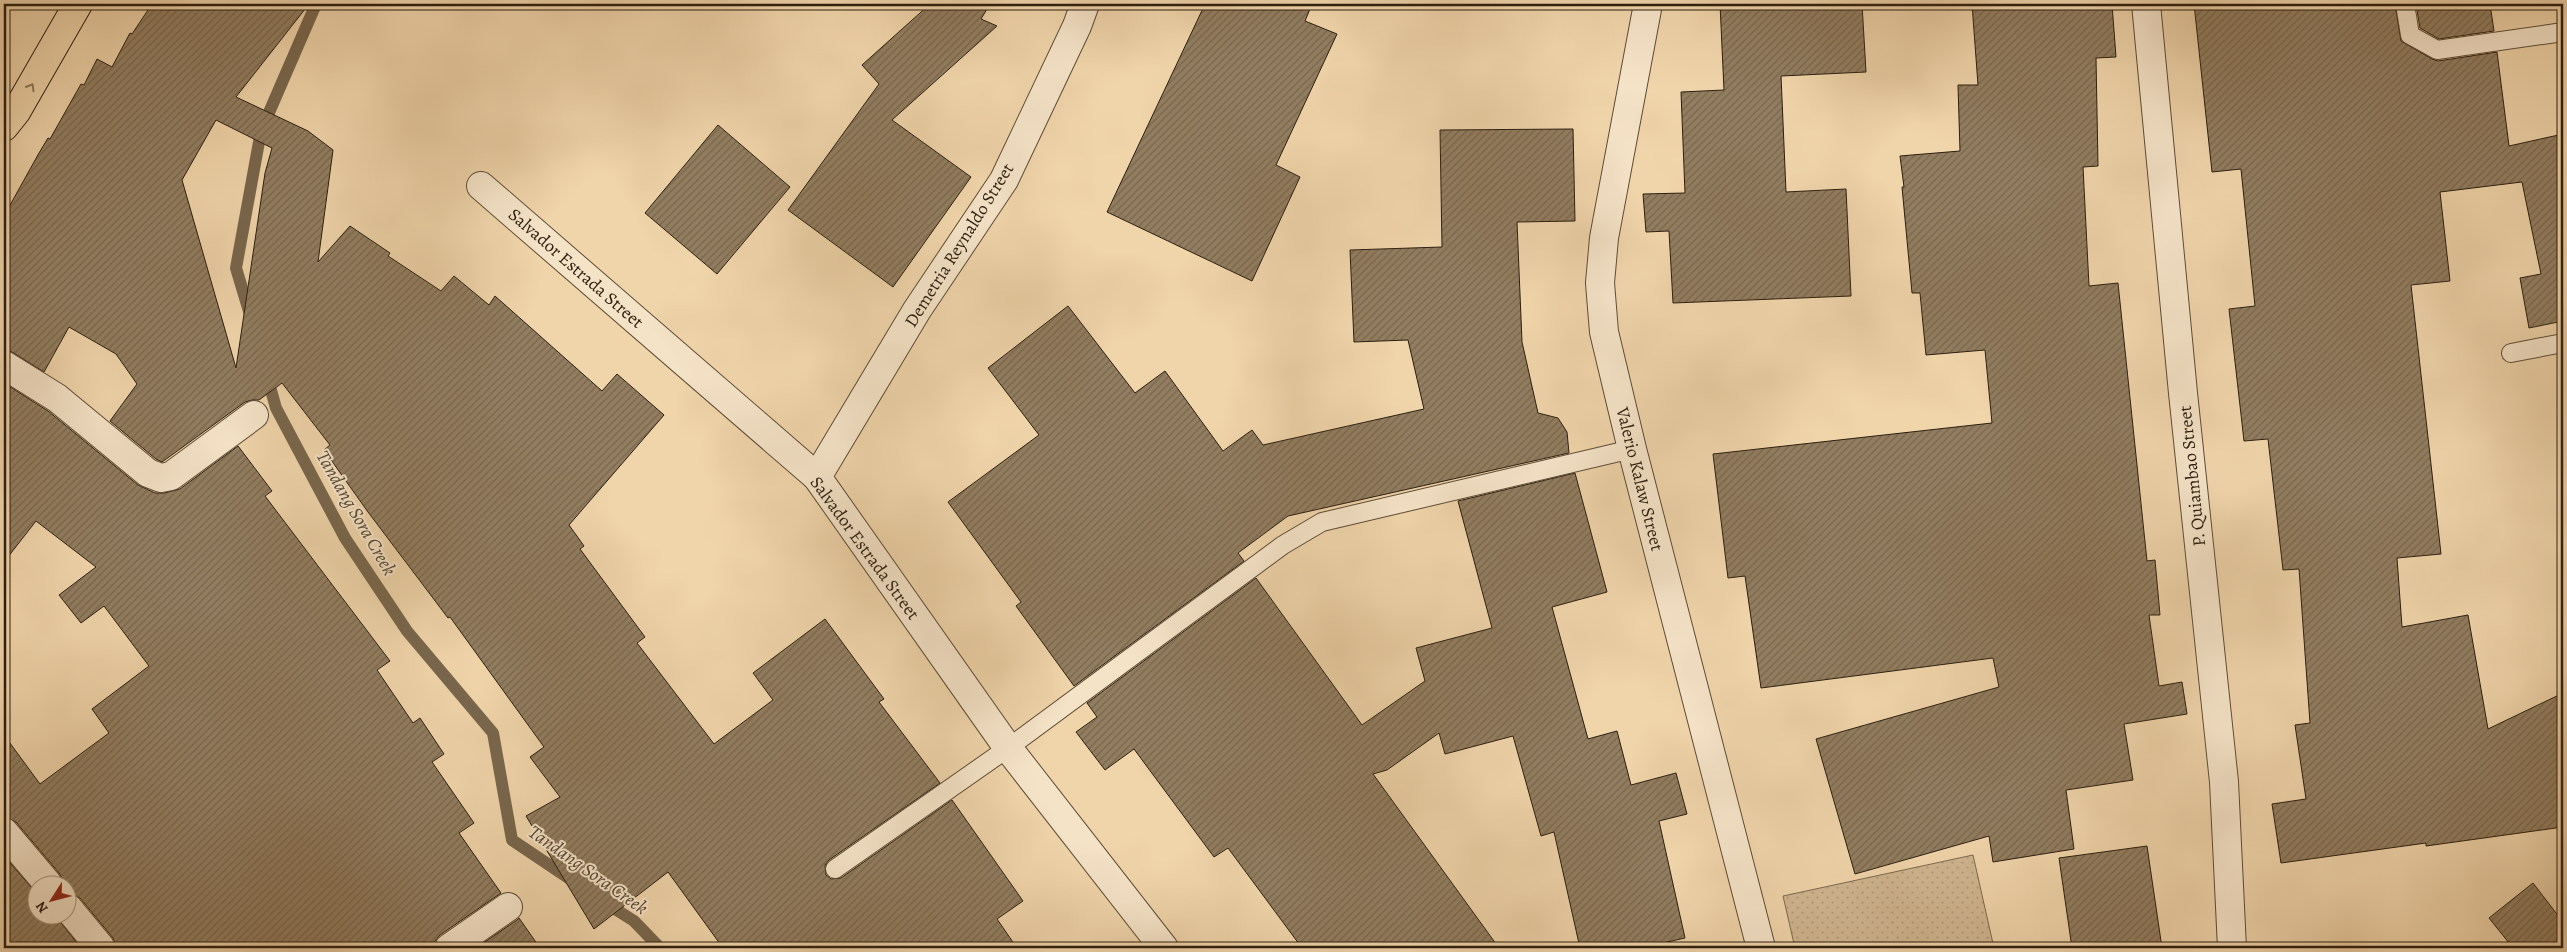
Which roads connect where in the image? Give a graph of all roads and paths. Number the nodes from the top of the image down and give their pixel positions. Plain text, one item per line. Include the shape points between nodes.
1 (78, 4) edge
2 (1085, 4) edge
3 (1648, 4) edge
4 (2146, 4) edge
5 (2405, 4) edge
6 (2563, 32) edge
7 (4, 127) edge
8 (481, 186) dead end
9 (2563, 343) edge
10 (2511, 353) dead end
11 (4, 365) edge
12 (254, 415) dead end
13 (1632, 449) junction
14 (817, 477) junction
15 (1008, 748) junction
16 (4, 832) edge
17 (835, 869) dead end
18 (40, 874) edge
19 (508, 907) dead end
20 (78, 920) edge
21 (101, 948) edge
22 (449, 948) edge
23 (1164, 948) edge
24 (1761, 948) edge
25 (2232, 948) edge

7 -> 1 main road via 16,112
2 - 14 street, Demetria Reynaldo Street via 1078,26 1004,180 918,310
3 - 13 street, Valerio Kalaw Street via 1604,238 1600,283 1604,332
4 - 25 street, P. Quiambao Street via 2224,782
5 - 6 lane via 2410,35 2437,50
8 - 14 street, Salvador Estrada Street
9 - 10 lane
11 - 12 street via 57,398 148,473 161,478 171,476
13 - 15 lane via 1322,522 1283,545
13 - 24 street, Valerio Kalaw Street
14 - 15 street, Salvador Estrada Street
15 - 17 lane
15 - 23 street, Salvador Estrada Street
16 - 18 street
19 - 22 street
20 - 21 street

